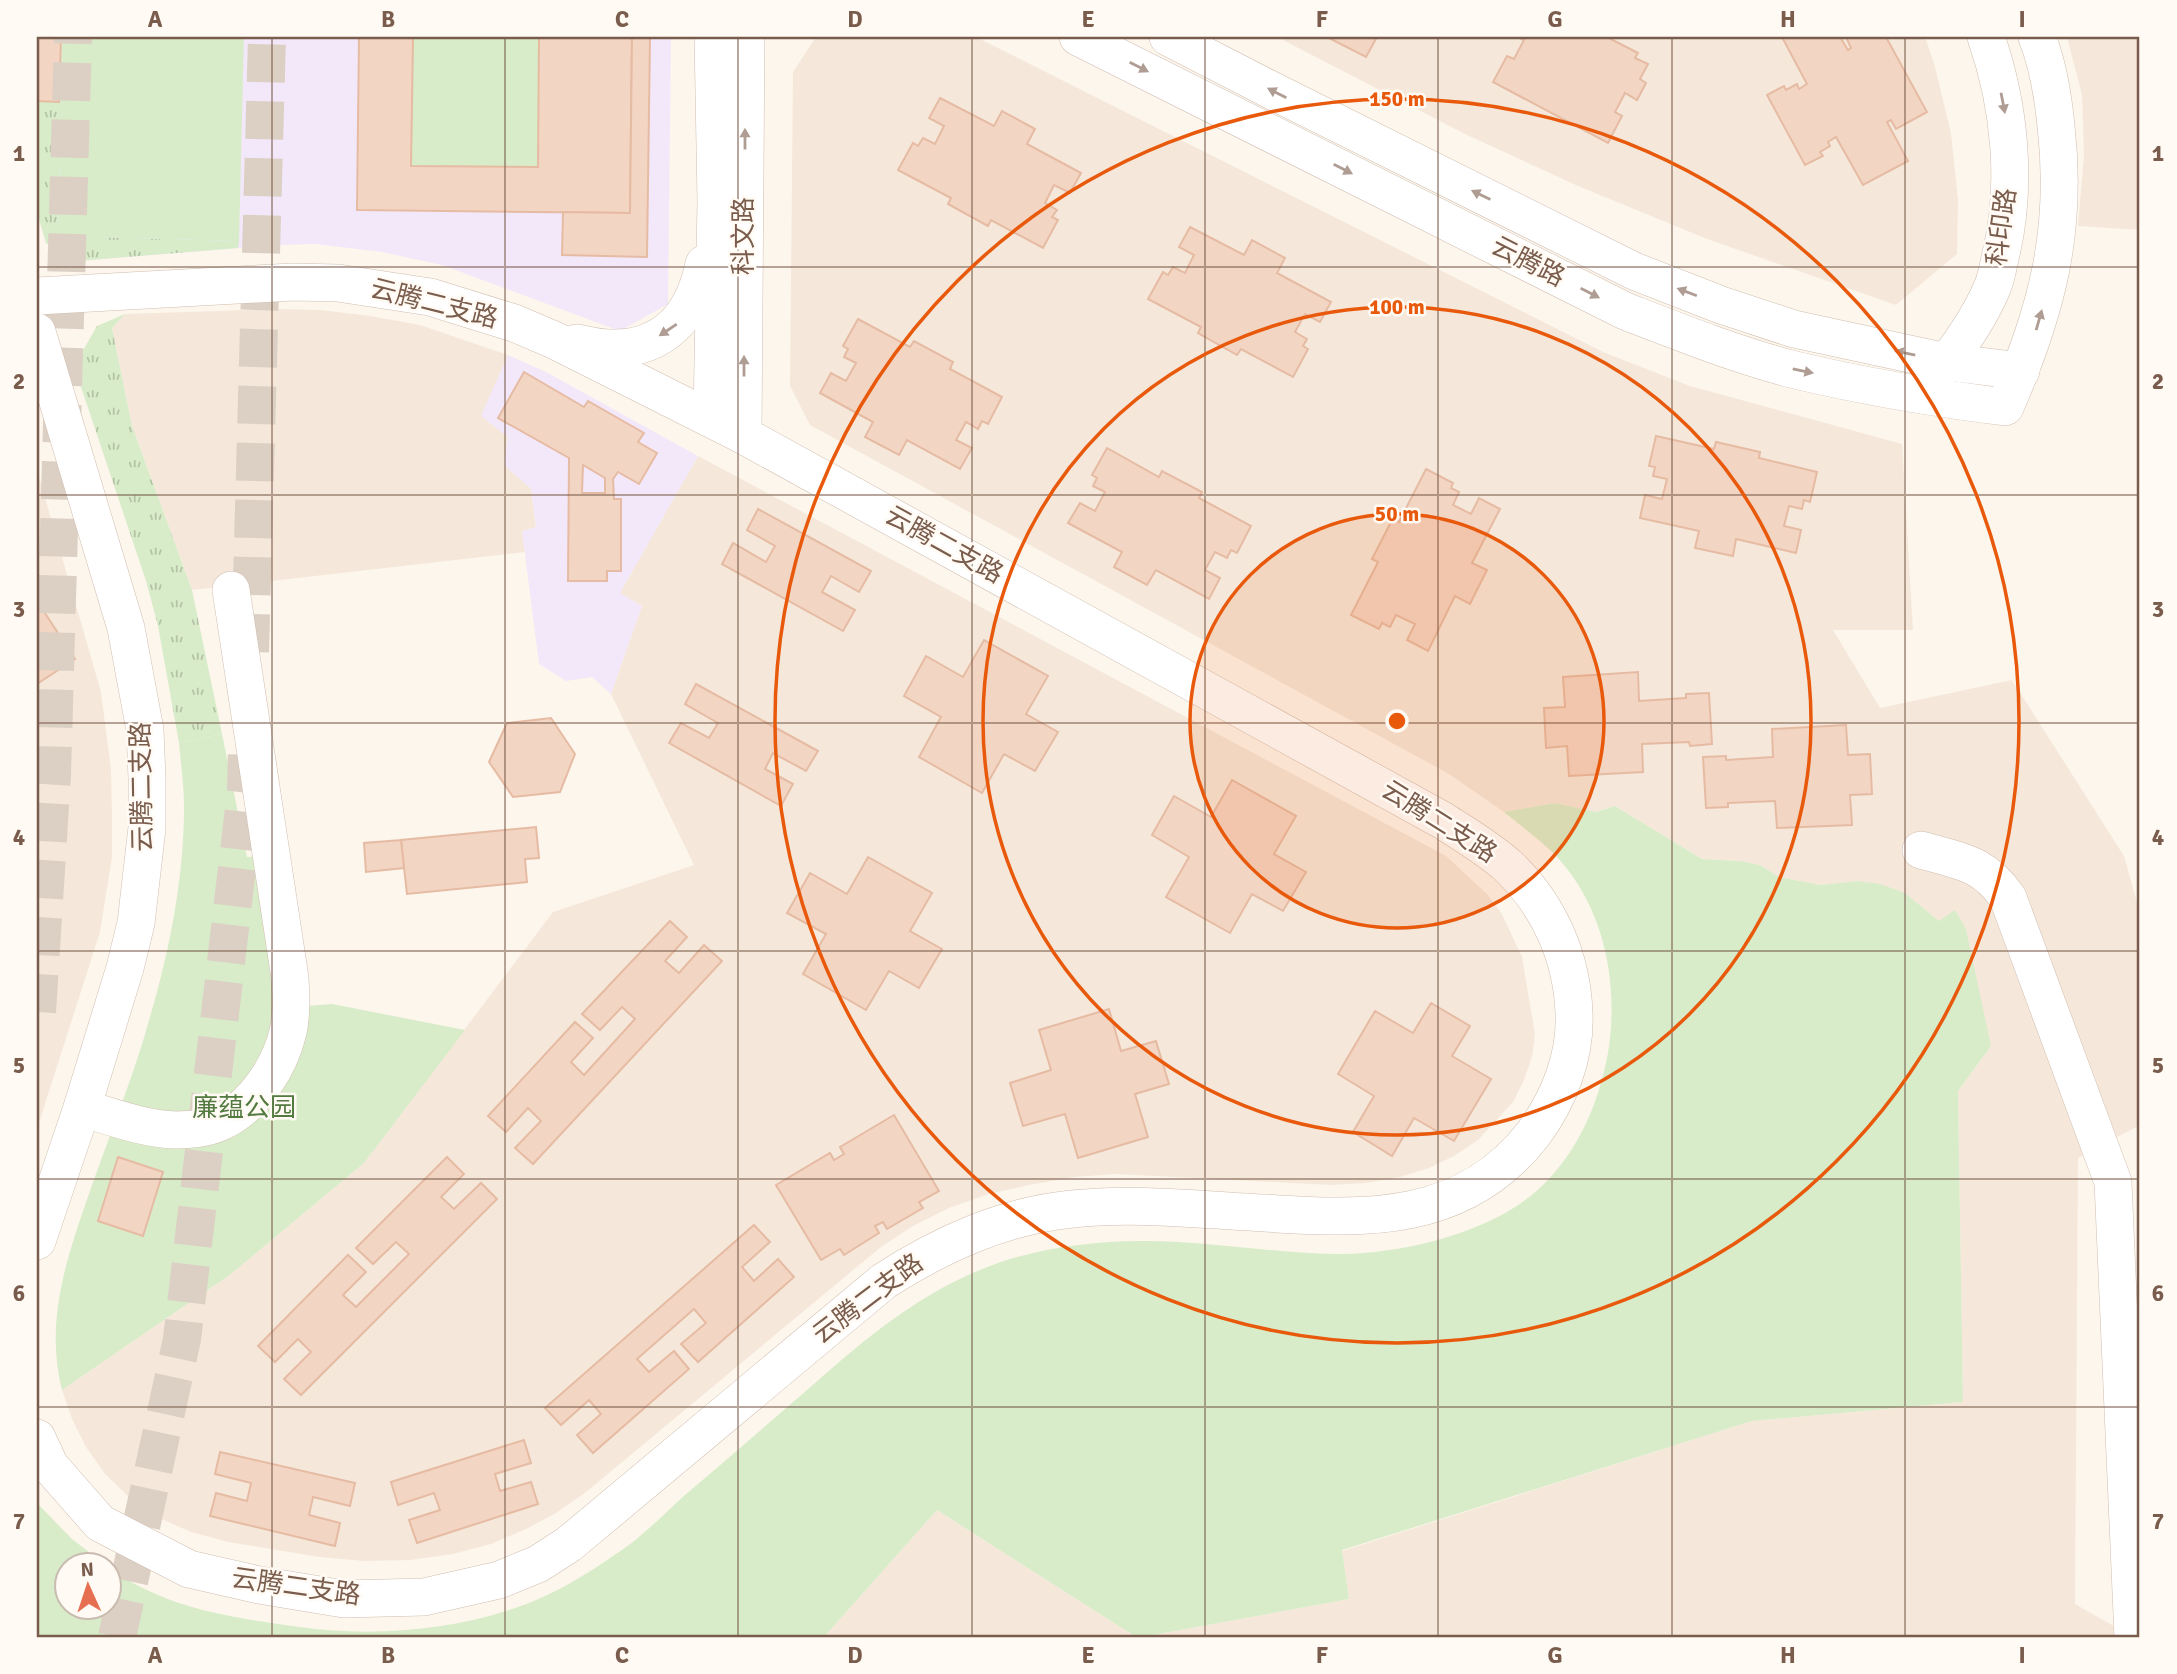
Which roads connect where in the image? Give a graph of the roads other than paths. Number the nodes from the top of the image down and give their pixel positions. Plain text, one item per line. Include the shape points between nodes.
1 (713, 37) edge
2 (1078, 37) edge
3 (1168, 37) edge
4 (1986, 37) edge
5 (2037, 37) edge
6 (747, 45) edge
7 (716, 201) junction
8 (37, 296) edge
9 (37, 332) edge
10 (554, 340) junction
11 (1947, 362) junction
12 (2021, 371) junction
13 (1919, 396) junction
14 (2006, 407) joint
15 (727, 426) junction
16 (231, 590) dead end
17 (1921, 850) dead end
18 (82, 1108) junction
19 (37, 1241) edge
20 (37, 1438) edge
21 (2133, 1637) edge

1 - 7 street, 科文路
2 -> 13 street, 云腾路 via 1625,311 1789,368
11 -> 3 street, 云腾路 via 1794,329 1634,271
4 -> 11 street, 科印路 via 2005,108 2009,152 2004,243 1993,286 1974,325
12 -> 5 street, 科印路 via 2048,286 2060,201 2052,89
15 -> 6 street, 科文路
7 -> 10 street via 701,281 677,325 658,337 611,348
7 - 15 street, 科文路
8 - 10 street, 云腾二支路 via 338,283 430,297
9 - 18 street, 云腾二支路 via 126,628 145,742 146,828 136,923
10 - 15 street, 云腾二支路
11 - 12 street, 云腾路
11 - 13 street, 科印路
12 - 14 street, 科印路
13 - 14 street, 云腾路
15 - 20 street, 云腾二支路 via 1442,820 1507,865 1549,918 1573,988 1571,1054 1546,1117 1518,1151 1486,1178 1445,1200 1410,1211 1335,1218 1110,1206 1029,1216 952,1241 884,1282 569,1544 538,1564 499,1580 424,1597 344,1599 189,1569 100,1523 50,1466
16 - 18 street via 290,978 288,1032 279,1059 262,1086 223,1121 176,1130 147,1127
17 - 21 street via 1975,866 1999,884 2008,898 2113,1182
18 - 19 street, 云腾二支路

